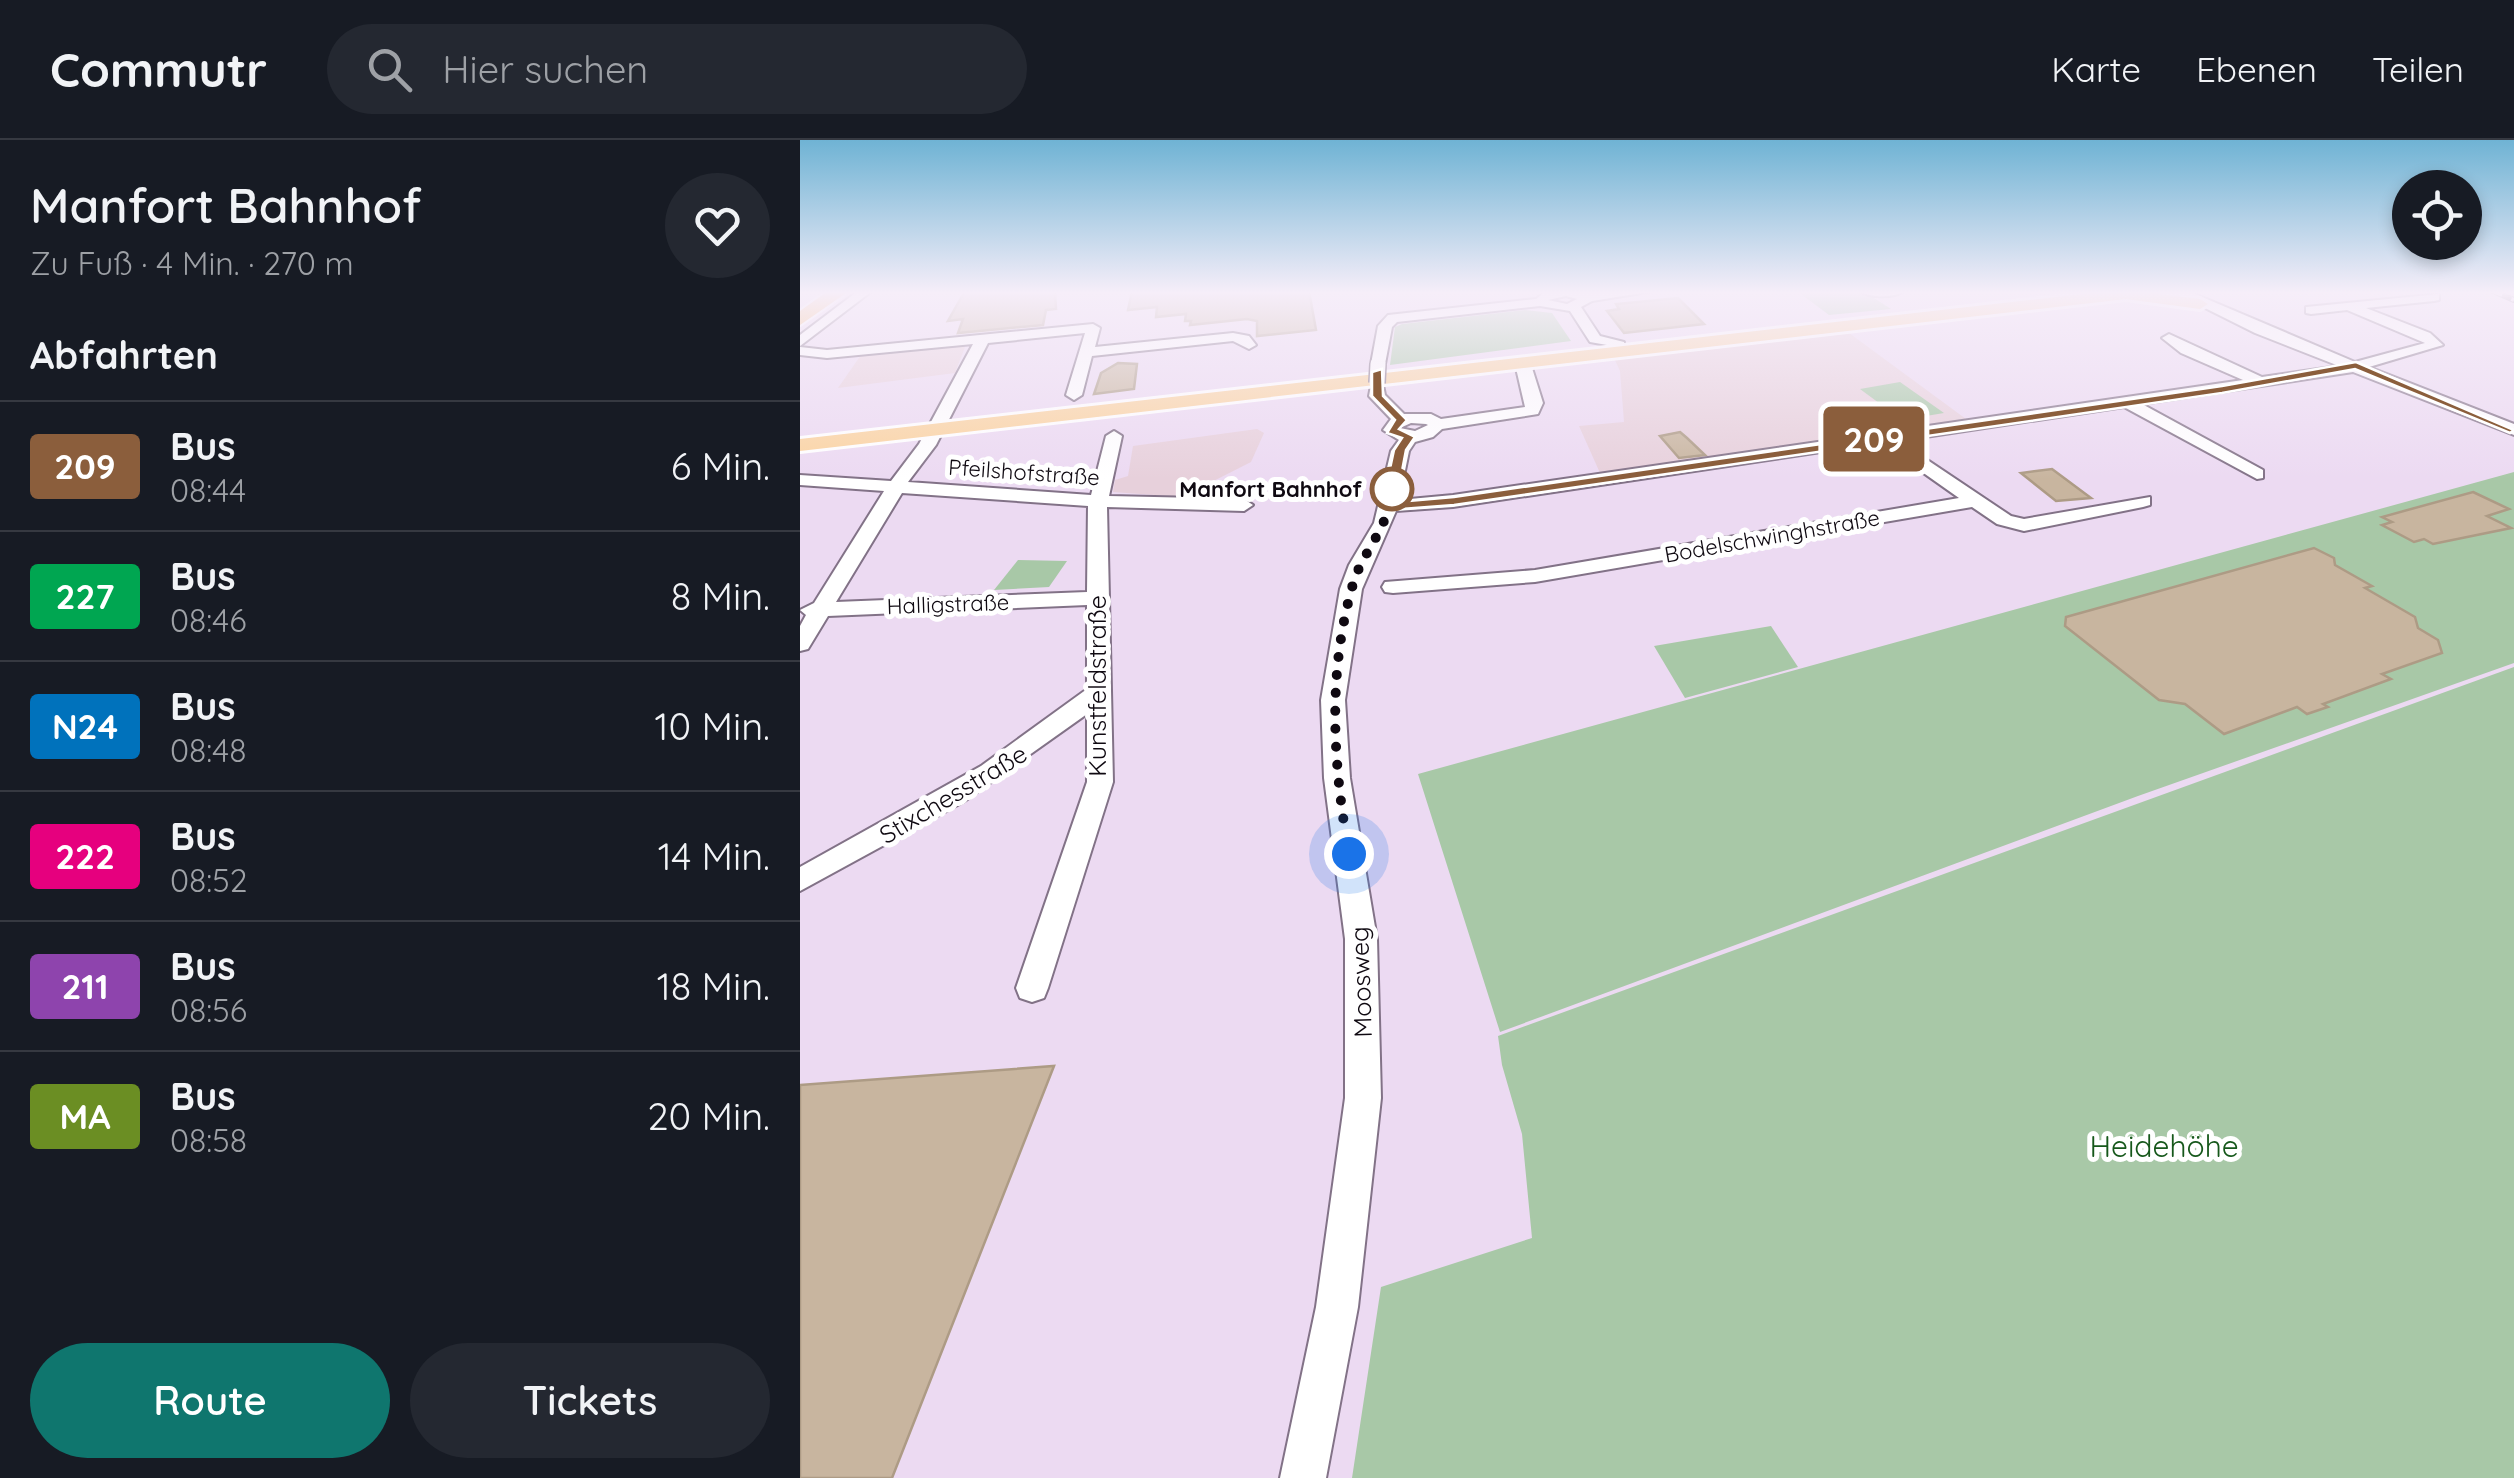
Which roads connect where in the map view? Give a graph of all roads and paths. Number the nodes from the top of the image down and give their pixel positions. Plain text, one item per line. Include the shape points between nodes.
1 (977, 353) edge
2 (1087, 353) edge
3 (1380, 353) edge
4 (1544, 353) edge
5 (1582, 353) edge
6 (2194, 353) edge
7 (2330, 353) edge
8 (2402, 353) edge
9 (1540, 358) junction
10 (1497, 364) junction
11 (2356, 365) junction
12 (1524, 368) junction
13 (2261, 383) junction
14 (1074, 394) dead end
15 (2126, 402) junction
16 (936, 426) junction
17 (1405, 428) junction
18 (2514, 430) edge
19 (800, 436) edge
20 (1114, 436) dead end
21 (1883, 437) junction
22 (800, 445) edge
23 (2257, 474) dead end
24 (800, 480) edge
25 (896, 485) junction
26 (2143, 500) dead end
27 (1097, 501) junction
28 (1975, 501) junction
29 (1244, 504) dead end
30 (1388, 506) junction
31 (1393, 584) dead end
32 (1096, 598) junction
33 (812, 610) edge
34 (800, 644) edge
35 (1096, 694) junction
36 (800, 880) edge
37 (1032, 988) dead end
38 (1304, 1478) edge

1 - 16 street
2 - 14 street
3 - 17 street, bridge via 1377,396
4 - 16 main road
5 - 9 main road
6 - 13 street
7 - 11 street
8 - 11 street
9 - 10 main road
9 - 12 street
10 - 12 street
10 - 16 main road
11 - 13 street
11 - 18 street
12 - 17 street via 1532,411 1437,425 1429,433
13 - 15 street
15 - 21 street
15 - 23 street
16 - 19 main road
16 - 22 main road
16 - 25 street
17 - 30 street, Moosweg
20 - 27 street, Kunstfeldstraße
21 - 28 street
21 - 30 street
24 - 25 street, Pfeilshofstraße
25 - 27 street, Pfeilshofstraße
25 - 33 street
26 - 28 street via 2024,526
27 - 29 street, Pfeilshofstraße
27 - 32 street, Kunstfeldstraße
28 - 31 street, Bodelschwinghstraße via 1535,576
30 - 38 street, Moosweg via 1358,565 1333,700 1337,778 1361,939 1363,1098 1338,1307
32 - 33 street, Halligstraße
32 - 35 street, Kunstfeldstraße
33 - 34 street
35 - 36 street, Stixchesstraße via 1031,748 953,799
35 - 37 street, Kunstfeldstraße via 1100,782

